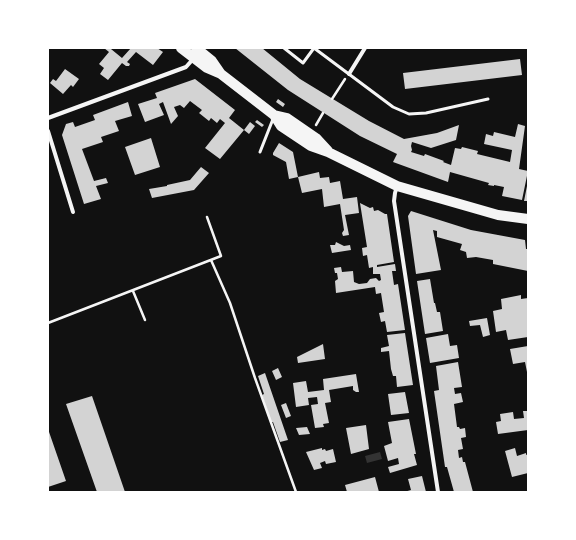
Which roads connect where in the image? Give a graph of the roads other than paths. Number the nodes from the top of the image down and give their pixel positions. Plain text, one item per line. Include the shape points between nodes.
1 (181, 48) edge
2 (284, 48) edge
3 (314, 48) edge
4 (365, 48) edge
5 (197, 53) edge
6 (349, 74) junction
7 (488, 99) dead end
8 (274, 115) junction
9 (48, 118) edge
10 (48, 131) edge
11 (260, 152) dead end
12 (397, 186) junction
13 (73, 212) dead end
14 (528, 219) edge
15 (438, 492) edge

1 - 5 main road
2 - 3 lane via 303,63
3 - 6 lane
4 - 6 street
5 - 8 main road via 207,68 221,74
5 - 9 street via 186,67
6 - 7 lane via 393,107 409,114 426,113
8 - 11 lane
8 - 12 main road via 282,126 304,142
10 - 13 street
12 - 14 main road via 498,215
12 - 15 street via 394,201

